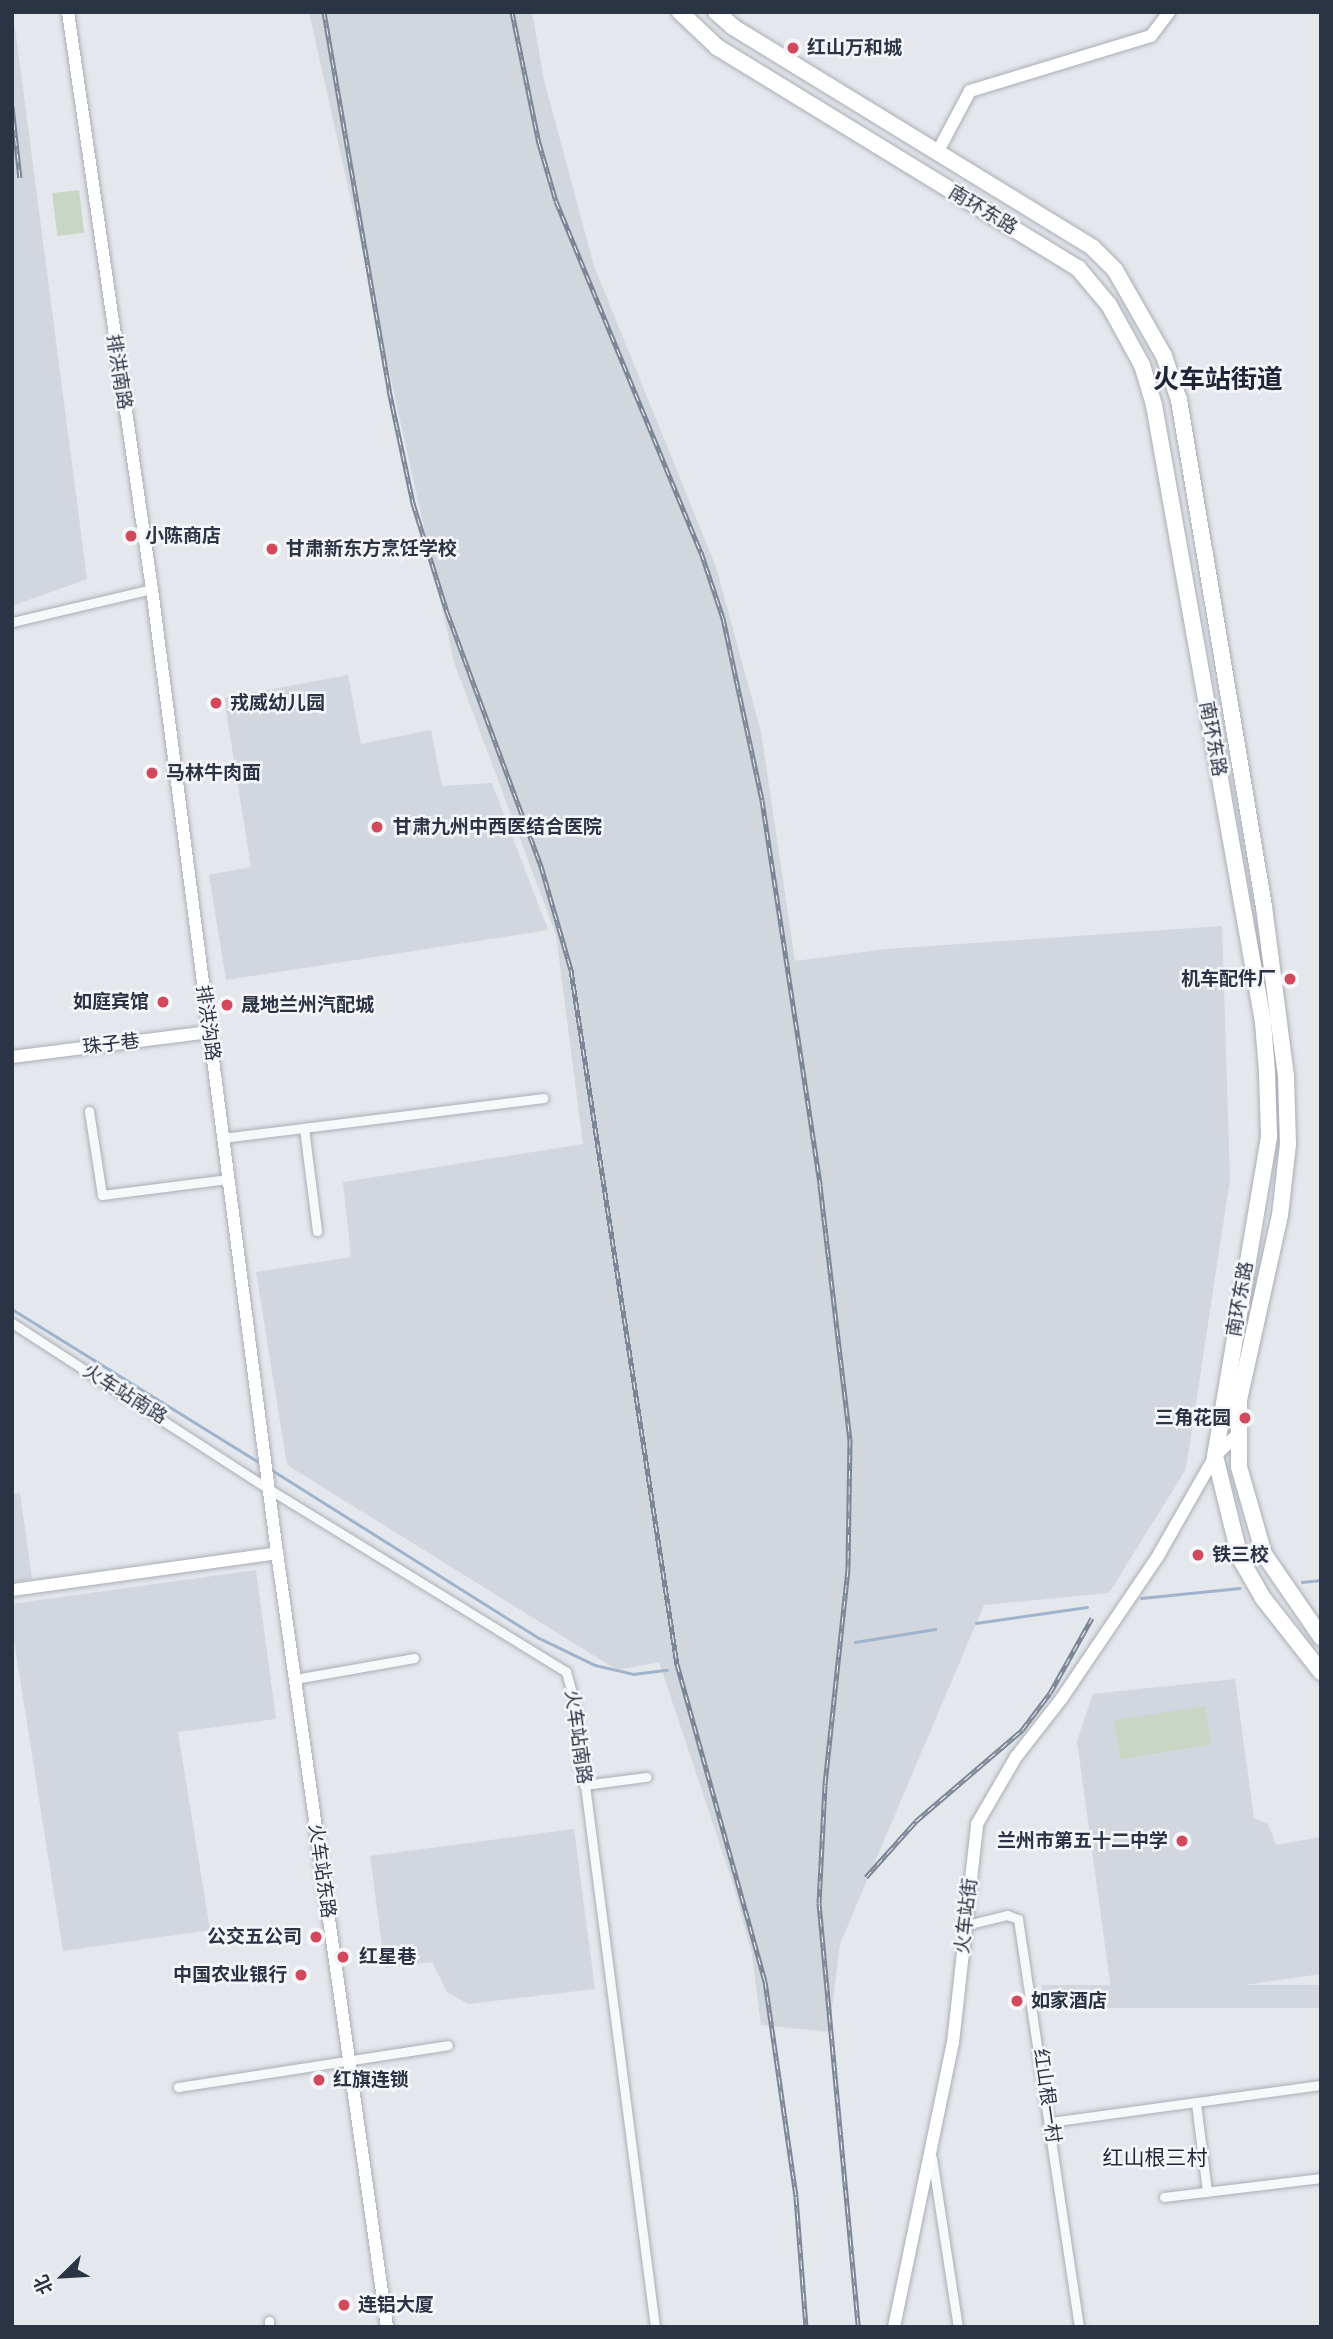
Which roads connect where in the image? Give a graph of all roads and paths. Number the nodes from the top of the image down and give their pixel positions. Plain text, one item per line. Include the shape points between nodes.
1 (68, 12) edge
2 (680, 12) edge
3 (716, 12) edge
4 (1169, 12) edge
5 (937, 153) junction
6 (152, 589) junction
7 (12, 622) edge
8 (209, 1032) junction
9 (12, 1057) edge
10 (544, 1098) dead end
11 (89, 1111) dead end
12 (304, 1128) junction
13 (223, 1138) junction
14 (228, 1179) junction
15 (317, 1231) dead end
16 (12, 1323) edge
17 (1236, 1436) junction
18 (1215, 1456) junction
19 (264, 1457) joint
20 (268, 1485) junction
21 (277, 1553) junction
22 (12, 1590) edge
23 (1321, 1637) edge
24 (414, 1658) dead end
25 (1321, 1672) edge
26 (295, 1679) junction
27 (646, 1777) dead end
28 (584, 1785) junction
29 (966, 1925) junction
30 (448, 2045) dead end
31 (349, 2060) junction
32 (1321, 2085) edge
33 (178, 2087) dead end
34 (1196, 2103) junction
35 (1051, 2122) junction
36 (930, 2150) junction
37 (1321, 2178) edge
38 (1207, 2191) junction
39 (1164, 2197) dead end
40 (387, 2327) edge
41 (655, 2327) edge
42 (894, 2327) edge
43 (958, 2327) edge
44 (1079, 2327) edge

1 - 6 main road, 排洪南路
2 - 18 highway, 南环东路 via 717,47 1078,268 1109,305 1142,365 1154,405 1263,1022 1267,1072 1269,1137
3 - 5 highway, 南环东路 via 733,27
4 - 5 main road via 1151,36 970,91
5 - 17 highway, 南环东路 via 1093,248 1115,270 1164,356 1179,400 1264,907 1286,1077 1288,1144 1280,1215 1239,1400
6 - 7 street
6 - 8 main road, 排洪沟路
8 - 9 main road, 珠子巷
8 - 13 main road, 排洪沟路
10 - 12 street
11 - 14 street via 102,1195
12 - 13 street
12 - 15 street
13 - 14 main road, 排洪沟路
14 - 19 main road, 排洪沟路
16 - 20 street, 火车站南路
17 - 18 main road, 火车站街
17 - 23 highway, 南环东路 via 1245,1493 1264,1553
18 - 25 highway, 南环东路 via 1240,1559 1263,1598
18 - 29 main road, 火车站街 via 1158,1556 986,1803 973,1847
19 - 20 main road, 火车站东路
20 - 21 main road, 火车站东路
20 - 28 street, 火车站南路 via 558,1665 570,1682
21 - 22 main road
21 - 26 main road, 火车站东路
24 - 26 street
26 - 31 main road, 火车站东路
27 - 28 street
28 - 41 street, 火车站南路
29 - 35 street, 红山根一村 via 1007,1916 1018,1919
29 - 36 main road, 火车站街 via 953,2043
30 - 31 street
31 - 33 street
31 - 40 main road, 火车站东路
32 - 34 street
34 - 35 street
34 - 38 street
35 - 44 street, 红山根一村
36 - 42 main road, 火车站街
36 - 43 street
37 - 38 street
38 - 39 street

